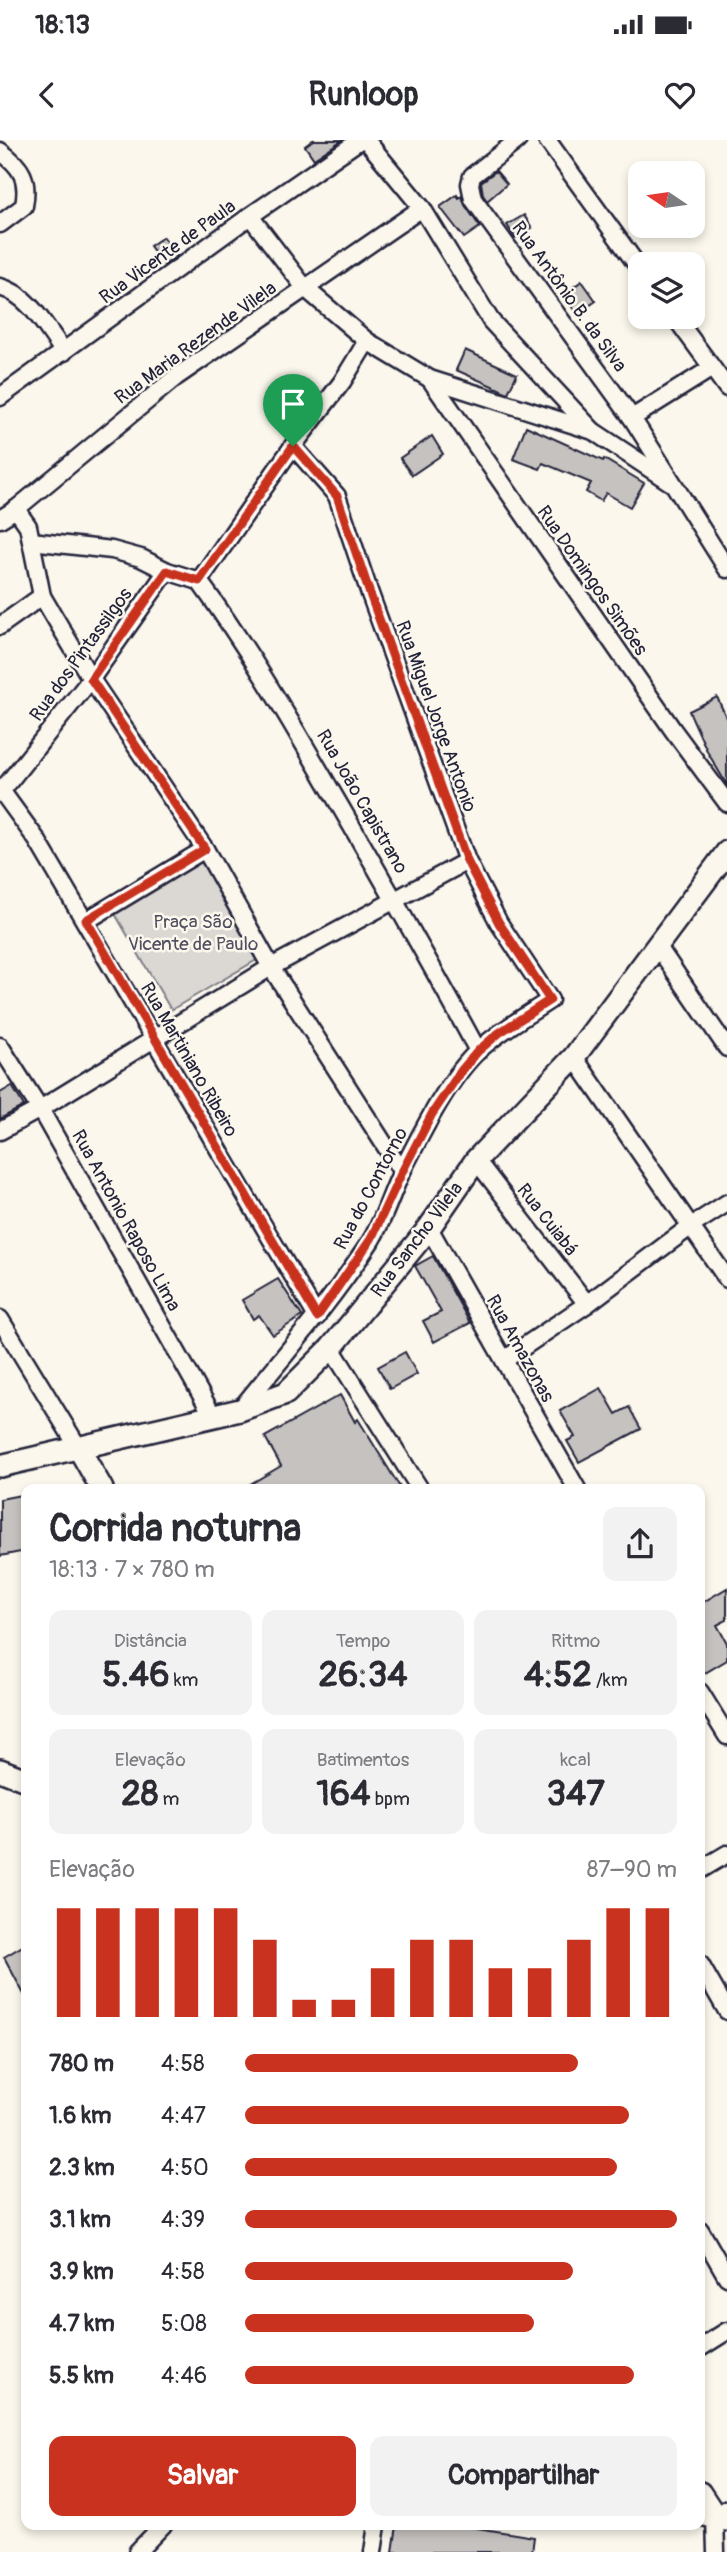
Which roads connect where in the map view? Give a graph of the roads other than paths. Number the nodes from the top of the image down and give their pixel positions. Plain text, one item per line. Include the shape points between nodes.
1 (360, 140) edge
2 (366, 140) edge
3 (518, 140) edge
4 (547, 140) edge
5 (0, 151) edge
6 (422, 208) junction
7 (250, 216) junction
8 (0, 224) edge
9 (628, 252) edge
10 (0, 287) edge
11 (305, 288) junction
12 (684, 329) edge
13 (367, 341) junction
14 (64, 352) junction
15 (712, 368) junction
16 (429, 379) junction
17 (727, 388) edge
18 (0, 397) edge
19 (632, 418) junction
20 (593, 431) junction
21 (293, 446) junction
22 (678, 487) junction
23 (16, 509) junction
24 (0, 519) edge
25 (31, 541) junction
26 (724, 558) edge
27 (167, 571) junction
28 (199, 581) junction
29 (42, 596) junction
30 (0, 626) edge
31 (91, 679) junction
32 (1, 792) edge
33 (727, 803) edge
34 (205, 849) junction
35 (727, 852) edge
36 (467, 861) junction
37 (396, 899) junction
38 (86, 920) junction
39 (656, 944) junction
40 (271, 967) junction
41 (550, 1000) joint
42 (154, 1040) junction
43 (0, 1046) edge
44 (727, 1048) edge
45 (478, 1051) junction
46 (574, 1057) junction
47 (40, 1110) junction
48 (0, 1131) edge
49 (476, 1160) junction
50 (402, 1172) junction
51 (727, 1203) edge
52 (691, 1226) junction
53 (429, 1228) junction
54 (727, 1279) edge
55 (587, 1304) junction
56 (317, 1317) junction
57 (0, 1319) edge
58 (331, 1348) junction
59 (504, 1360) junction
60 (240, 1410) junction
61 (213, 1416) junction
62 (78, 1447) junction
63 (0, 1466) edge
64 (99, 1484) edge
65 (416, 1484) edge
66 (574, 1484) edge
67 (705, 1700) edge
68 (727, 1736) edge
69 (0, 1770) edge
70 (21, 1778) edge
71 (727, 1854) edge
72 (705, 1867) edge
73 (705, 1973) edge
74 (727, 2011) edge
75 (705, 2239) edge
76 (727, 2277) edge
77 (727, 2331) edge
78 (705, 2345) edge
79 (705, 2499) edge
80 (717, 2515) edge
81 (158, 2530) edge
82 (376, 2530) edge
83 (137, 2552) edge
84 (373, 2552) edge
85 (716, 2552) edge

1 - 7 street, Rua Vicente de Paula
2 - 6 street
3 - 19 street, Rua Antônio B. da Silva via 472,176 473,199
4 - 9 street
5 - 8 street via 17,164 27,187 24,206
6 - 11 street, Rua Maria Rezende Vilela
6 - 20 street via 491,321
7 - 11 street
7 - 14 street, Rua Vicente de Paula
10 - 14 street via 27,301
11 - 13 street
11 - 23 street, Rua Maria Rezende Vilela via 176,377
12 - 15 street
13 - 16 street
13 - 21 street
14 - 18 street, Rua Vicente de Paula
15 - 17 street
15 - 19 street
16 - 20 street
16 - 33 street, Rua Domingos Simões
19 - 22 street, Rua Antônio B. da Silva
20 - 22 street
21 - 28 street
21 - 36 street, Rua Miguel Jorge Antonio via 337,496
22 - 26 street, Rua Antônio B. da Silva
23 - 24 street, Rua Maria Rezende Vilela
23 - 25 street via 28,526
25 - 27 street via 112,550
25 - 29 street
27 - 28 street
27 - 31 street, Rua dos Pintassilgos
28 - 37 street, Rua João Capistrano via 259,668
29 - 30 street
29 - 31 street
31 - 32 street, Rua dos Pintassilgos
31 - 34 street
32 - 38 street, Rua Martiniano Ribeiro
34 - 38 street
34 - 40 street
35 - 39 main road, Rua Sancho Vilela
36 - 37 street
36 - 41 street, Rua Miguel Jorge Antonio via 499,923
37 - 40 street
37 - 45 street, Rua João Capistrano
38 - 42 street, Rua Martiniano Ribeiro
39 - 44 street
39 - 46 main road, Rua Sancho Vilela
40 - 42 street
40 - 50 street
41 - 45 street, Rua do Contorno
42 - 47 street
42 - 56 street, Rua Martiniano Ribeiro
43 - 47 street, Rua Antonio Raposo Lima
45 - 50 street, Rua do Contorno via 432,1114
46 - 49 main road, Rua Sancho Vilela
46 - 52 street
47 - 48 street
47 - 61 street, Rua Antonio Raposo Lima
49 - 53 main road, Rua Sancho Vilela
49 - 55 street, Rua Cuiabá
50 - 56 street, Rua do Contorno via 371,1239
51 - 52 street
52 - 54 street
52 - 55 street
53 - 58 main road, Rua Sancho Vilela
53 - 59 street, Rua Amazonas
55 - 59 street
56 - 60 street, Rua do Contorno
57 - 62 street
58 - 60 main road, Rua Sancho Vilela via 286,1394
58 - 65 street
59 - 66 street, Rua Amazonas
60 - 61 main road, Rua Sancho Vilela
61 - 62 main road, Rua Sancho Vilela
62 - 63 main road, Rua Sancho Vilela
62 - 64 main road
67 - 68 street
69 - 70 main road
71 - 72 street
73 - 74 street
75 - 76 street
77 - 78 street
79 - 80 main road
80 - 85 street
81 - 83 street
82 - 84 street

